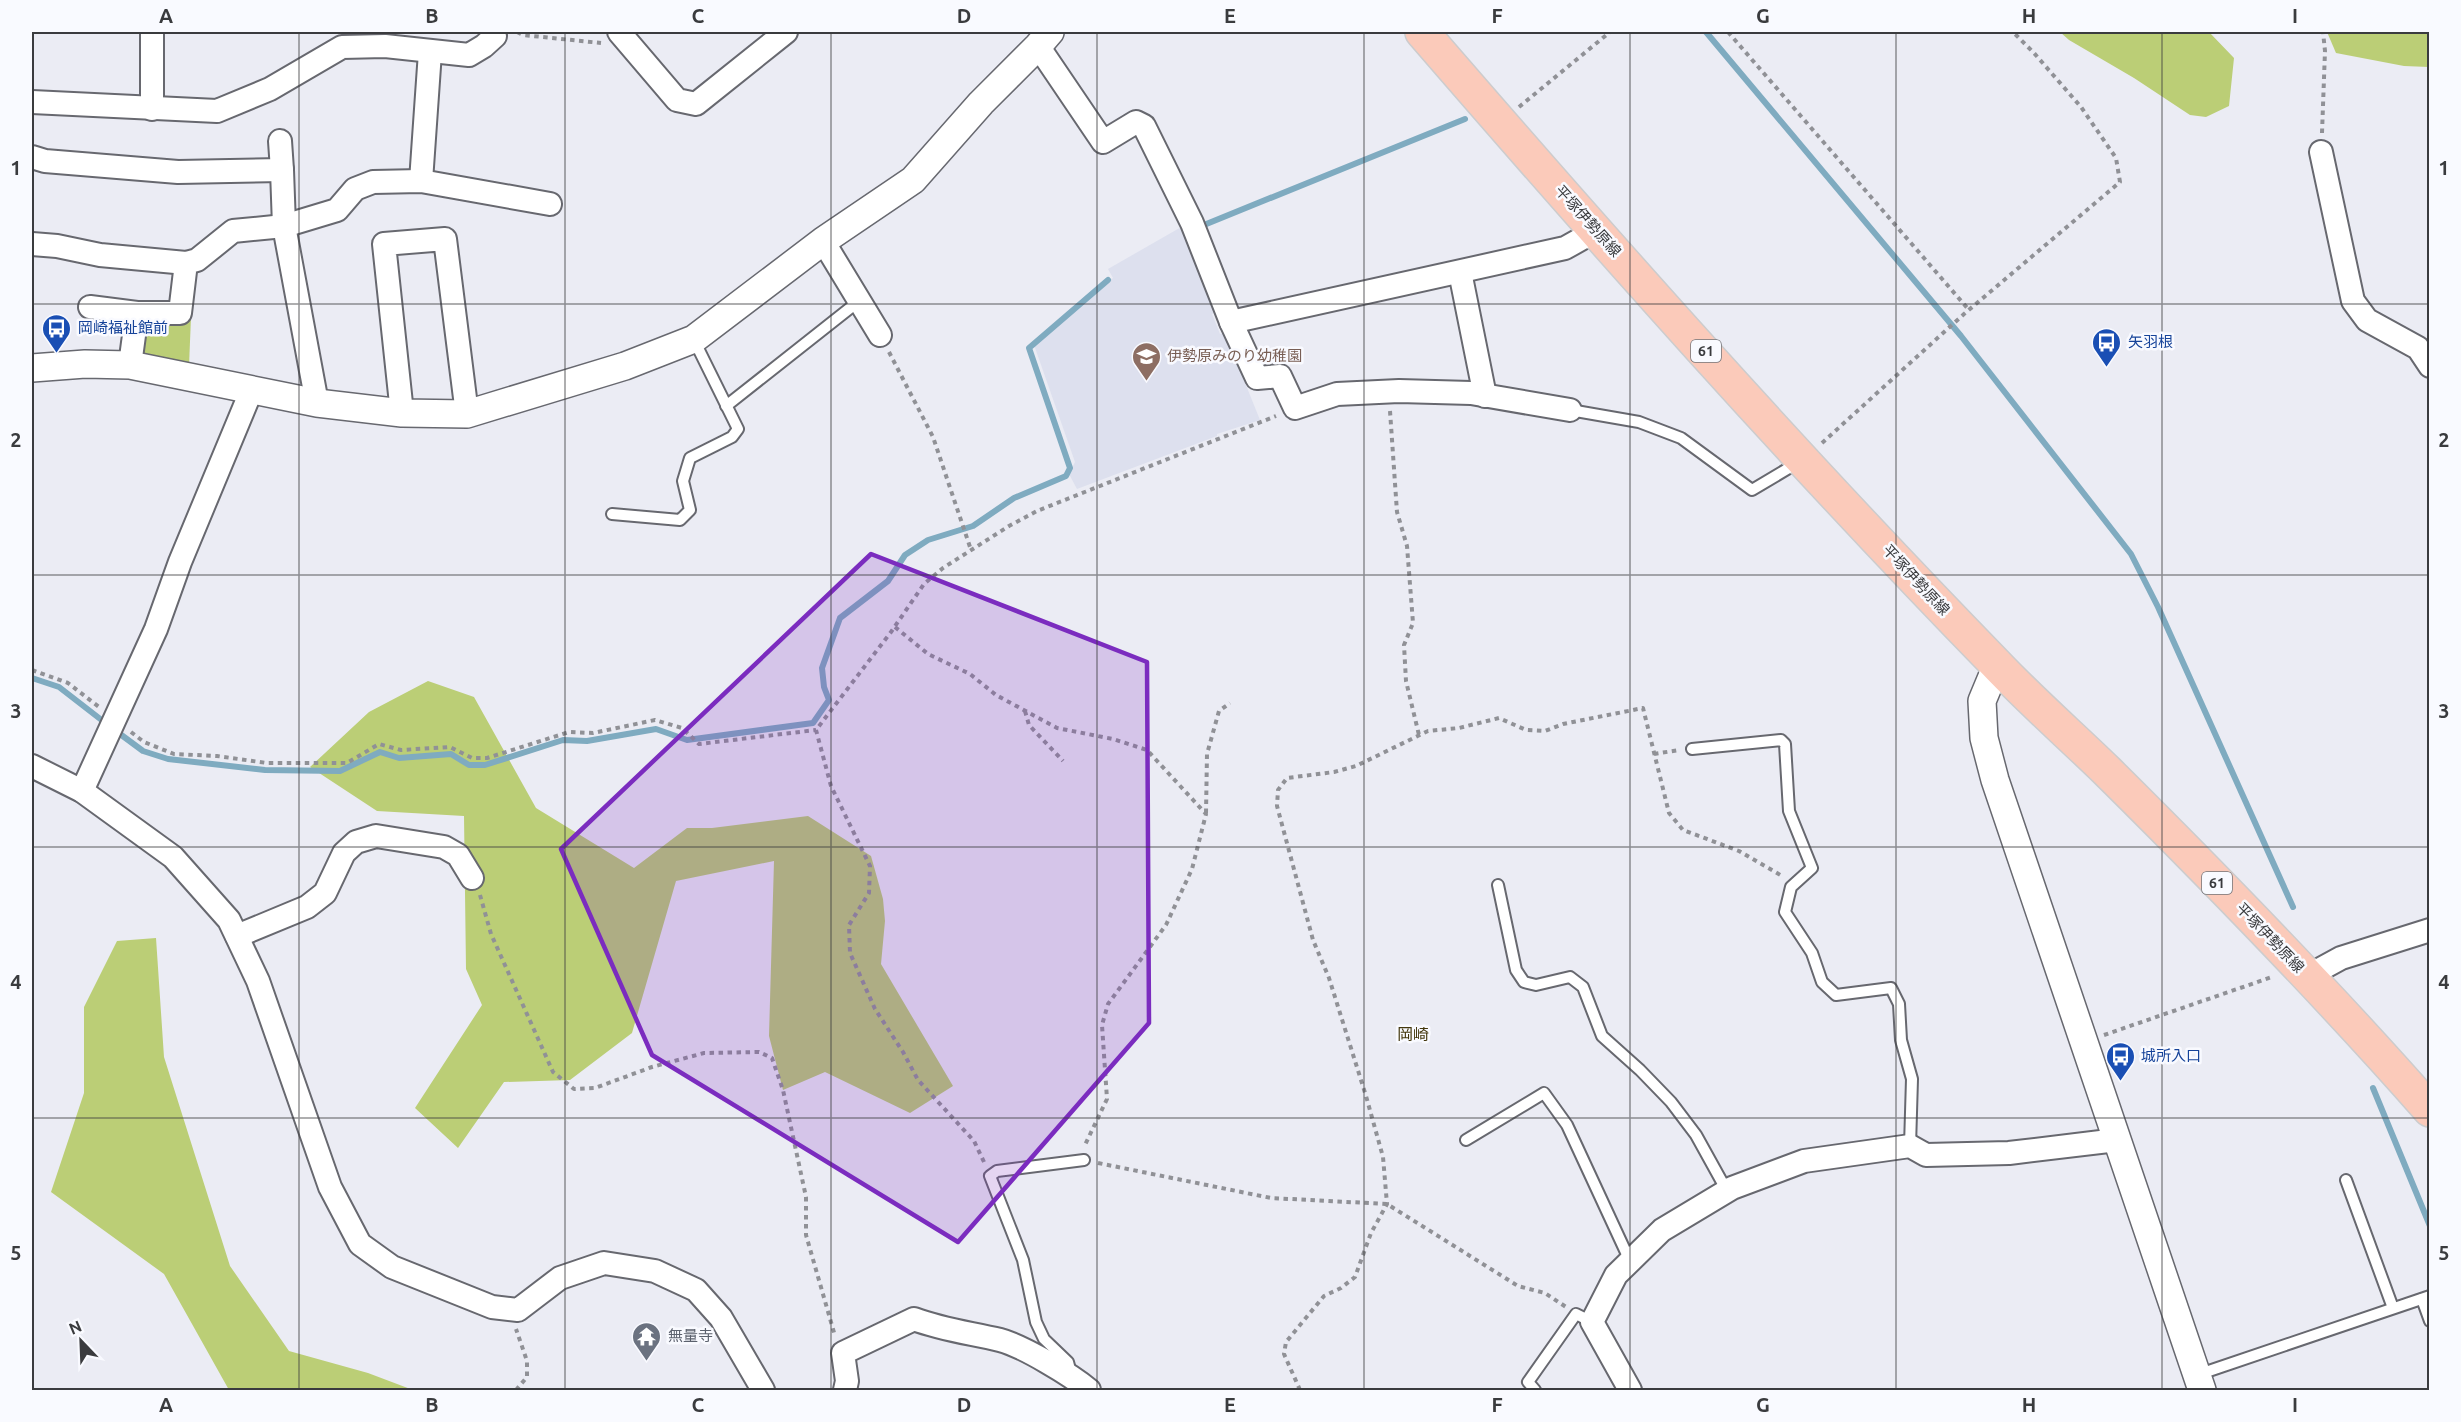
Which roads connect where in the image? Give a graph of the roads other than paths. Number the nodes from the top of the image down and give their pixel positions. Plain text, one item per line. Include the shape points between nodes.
1 (152, 32) edge
2 (786, 32) edge
3 (1422, 32) edge
4 (495, 36) dead end
5 (622, 36) edge
6 (1044, 39) edge
7 (430, 52) junction
8 (32, 102) edge
9 (152, 108) junction
10 (280, 141) dead end
11 (2321, 152) road end
12 (32, 157) edge
13 (282, 170) junction
14 (421, 181) junction
15 (550, 204) dead end
16 (284, 226) junction
17 (1597, 230) junction
18 (823, 241) junction
19 (32, 244) edge
20 (186, 263) junction
21 (1460, 272) junction
22 (859, 301) junction
23 (90, 307) dead end
24 (137, 313) junction
25 (1231, 322) junction
26 (880, 335) road end
27 (694, 339) junction
28 (130, 365) junction
29 (2430, 366) edge
30 (32, 368) edge
31 (252, 389) junction
32 (1485, 396) junction
33 (317, 402) junction
34 (726, 406) junction
35 (1570, 410) joint
36 (402, 413) junction
37 (467, 414) junction
38 (1804, 460) junction
39 (612, 514) dead end
40 (1996, 665) junction
41 (1692, 749) road end
42 (32, 766) edge
43 (82, 791) junction
44 (472, 878) road end
45 (1498, 885) dead end
46 (2430, 930) edge
47 (237, 936) junction
48 (2304, 972) junction
49 (2430, 1110) edge
50 (1466, 1140) dead end
51 (2117, 1140) junction
52 (1910, 1146) junction
53 (1084, 1160) road end
54 (2346, 1180) dead end
55 (1727, 1191) junction
56 (1630, 1261) junction
57 (2426, 1297) edge
58 (2393, 1308) junction
59 (1584, 1318) junction
60 (2430, 1321) edge
61 (1080, 1383) edge
62 (2199, 1383) edge
63 (763, 1390) edge
64 (845, 1390) edge
65 (1535, 1390) edge
66 (1630, 1390) edge

1 - 9 street
2 - 5 street via 696,104 677,100
3 - 17 main road, 平塚伊勢原線 / 61
4 - 7 street via 469,55
6 - 18 street via 913,180
6 - 25 street via 1102,142 1136,122 1144,126 1192,223
7 - 9 street via 342,46 270,89 217,111
7 - 14 street
8 - 9 street
10 - 13 street
11 - 29 street via 2352,301 2367,320 2418,348
12 - 13 street via 178,172
13 - 16 street
14 - 15 street
14 - 16 street via 373,182 355,189 337,210
16 - 20 street via 233,231 197,260
16 - 33 street
17 - 21 street via 1565,248
17 - 38 main road, 平塚伊勢原線 / 61
18 - 22 street
18 - 27 street
19 - 20 street
20 - 24 street via 180,313
21 - 25 street
21 - 32 street
22 - 26 street
22 - 34 lane
23 - 24 street
24 - 28 street
25 - 32 street via 1257,378 1280,376 1295,408 1337,394 1389,391
27 - 34 lane
27 - 37 street via 614,370
28 - 30 street
28 - 31 street
31 - 33 street
31 - 43 street via 156,629
32 - 35 street
33 - 36 street
34 - 39 lane via 738,429 732,437 690,458 683,481 690,510 681,520
35 - 38 lane via 1639,422 1681,438 1752,490
36 - 37 street
36 - 37 street via 384,244 446,239
38 - 40 main road, 平塚伊勢原線 / 61
40 - 48 main road, 平塚伊勢原線 / 61 via 2106,770
40 - 51 street via 1982,700 1984,738
41 - 52 lane via 1781,740 1785,744 1789,811 1812,868 1791,887 1785,912 1812,953 1822,982 1836,995 1891,988 1899,1004 1901,1040 1912,1079
42 - 43 street
43 - 47 street via 173,857 230,920
44 - 47 street via 458,855 444,847 376,836 356,842 344,853 325,893 307,907
45 - 55 lane via 1516,970 1524,982 1536,985 1570,977 1583,987 1602,1036 1671,1102 1696,1135
46 - 48 street
47 - 63 street via 258,981 330,1187 360,1244 392,1267 492,1307 518,1310 560,1278 604,1263 655,1271 696,1290 721,1318
48 - 49 main road, 平塚伊勢原線 / 61
50 - 56 lane via 1544,1093 1567,1125
51 - 52 street via 2009,1153 1926,1155
51 - 62 street
52 - 55 street via 1804,1161
53 - 61 lane via 997,1171 990,1176 1023,1260 1036,1322 1044,1339 1068,1362
54 - 58 lane
55 - 56 street via 1662,1230
56 - 59 street
57 - 58 lane
57 - 60 lane
58 - 62 lane
59 - 65 lane via 1528,1382
59 - 66 street
61 - 64 street via 1003,1341 938,1328 915,1319 843,1353

